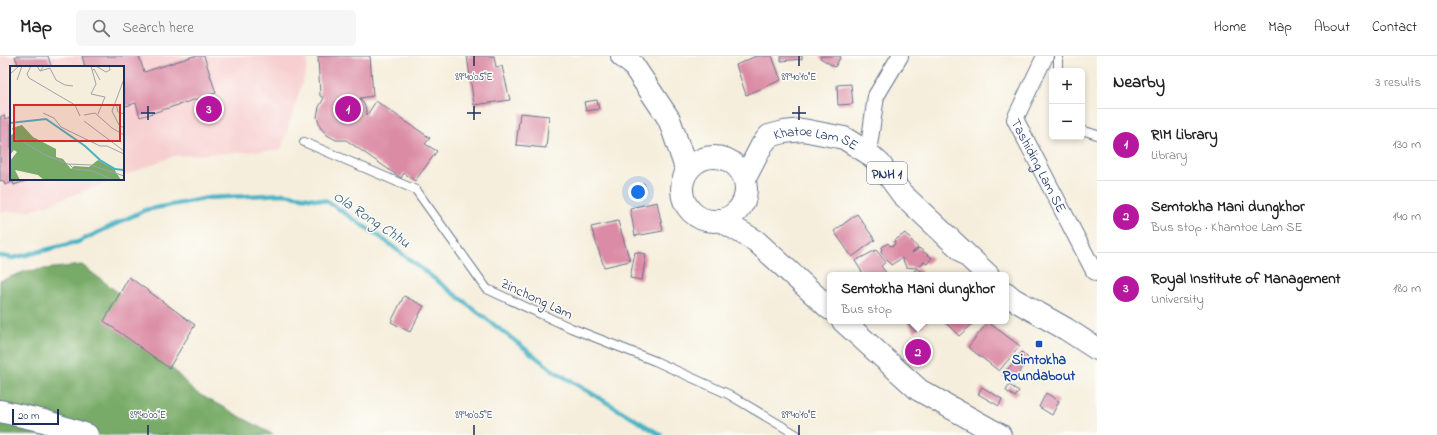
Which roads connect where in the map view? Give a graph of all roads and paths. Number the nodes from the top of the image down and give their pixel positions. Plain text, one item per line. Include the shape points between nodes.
1 (622, 56) edge
2 (900, 56) edge
3 (1045, 56) edge
4 (1058, 56) edge
5 (1058, 68) edge
6 (1085, 131) edge
7 (1097, 135) edge
8 (304, 142) dead end
9 (762, 145) junction
10 (868, 153) junction
11 (725, 158) junction
12 (695, 164) junction
13 (745, 178) junction
14 (741, 207) junction
15 (720, 220) junction
16 (756, 242) junction
17 (985, 272) edge
18 (1097, 273) edge
19 (1009, 295) edge
20 (827, 306) edge
21 (846, 324) edge
22 (1097, 350) edge
23 (0, 412) edge
24 (87, 435) edge
25 (797, 435) edge
26 (1000, 435) edge

1 - 12 main road via 633,65 669,119 675,136
2 - 10 street via 876,96
3 - 18 street, Tashiding Lam SE via 1015,119
4 - 5 lane
6 - 7 lane
8 - 25 lane, Zinchong Lam via 416,190 487,289 571,328 655,361 728,394
9 - 10 main road, Khatoe Lam SE / PNH 1 via 769,136 803,130 844,138
9 - 11 main road, Khatoe Lam SE / PNH 1
9 - 13 main road, Khatoe Lam SE / PNH 1
10 - 17 main road, Khatoe Lam SE / PNH 1 via 880,164 902,194
11 - 12 main road via 718,156
11 - 13 main road via 737,166
12 - 15 main road via 683,178 682,195 685,203 689,210 703,219
13 - 14 main road via 747,188
14 - 15 main road via 728,218
14 - 16 main road
15 - 16 main road
16 - 20 main road
19 - 22 main road
21 - 26 main road via 919,390
23 - 24 main road via 44,421

